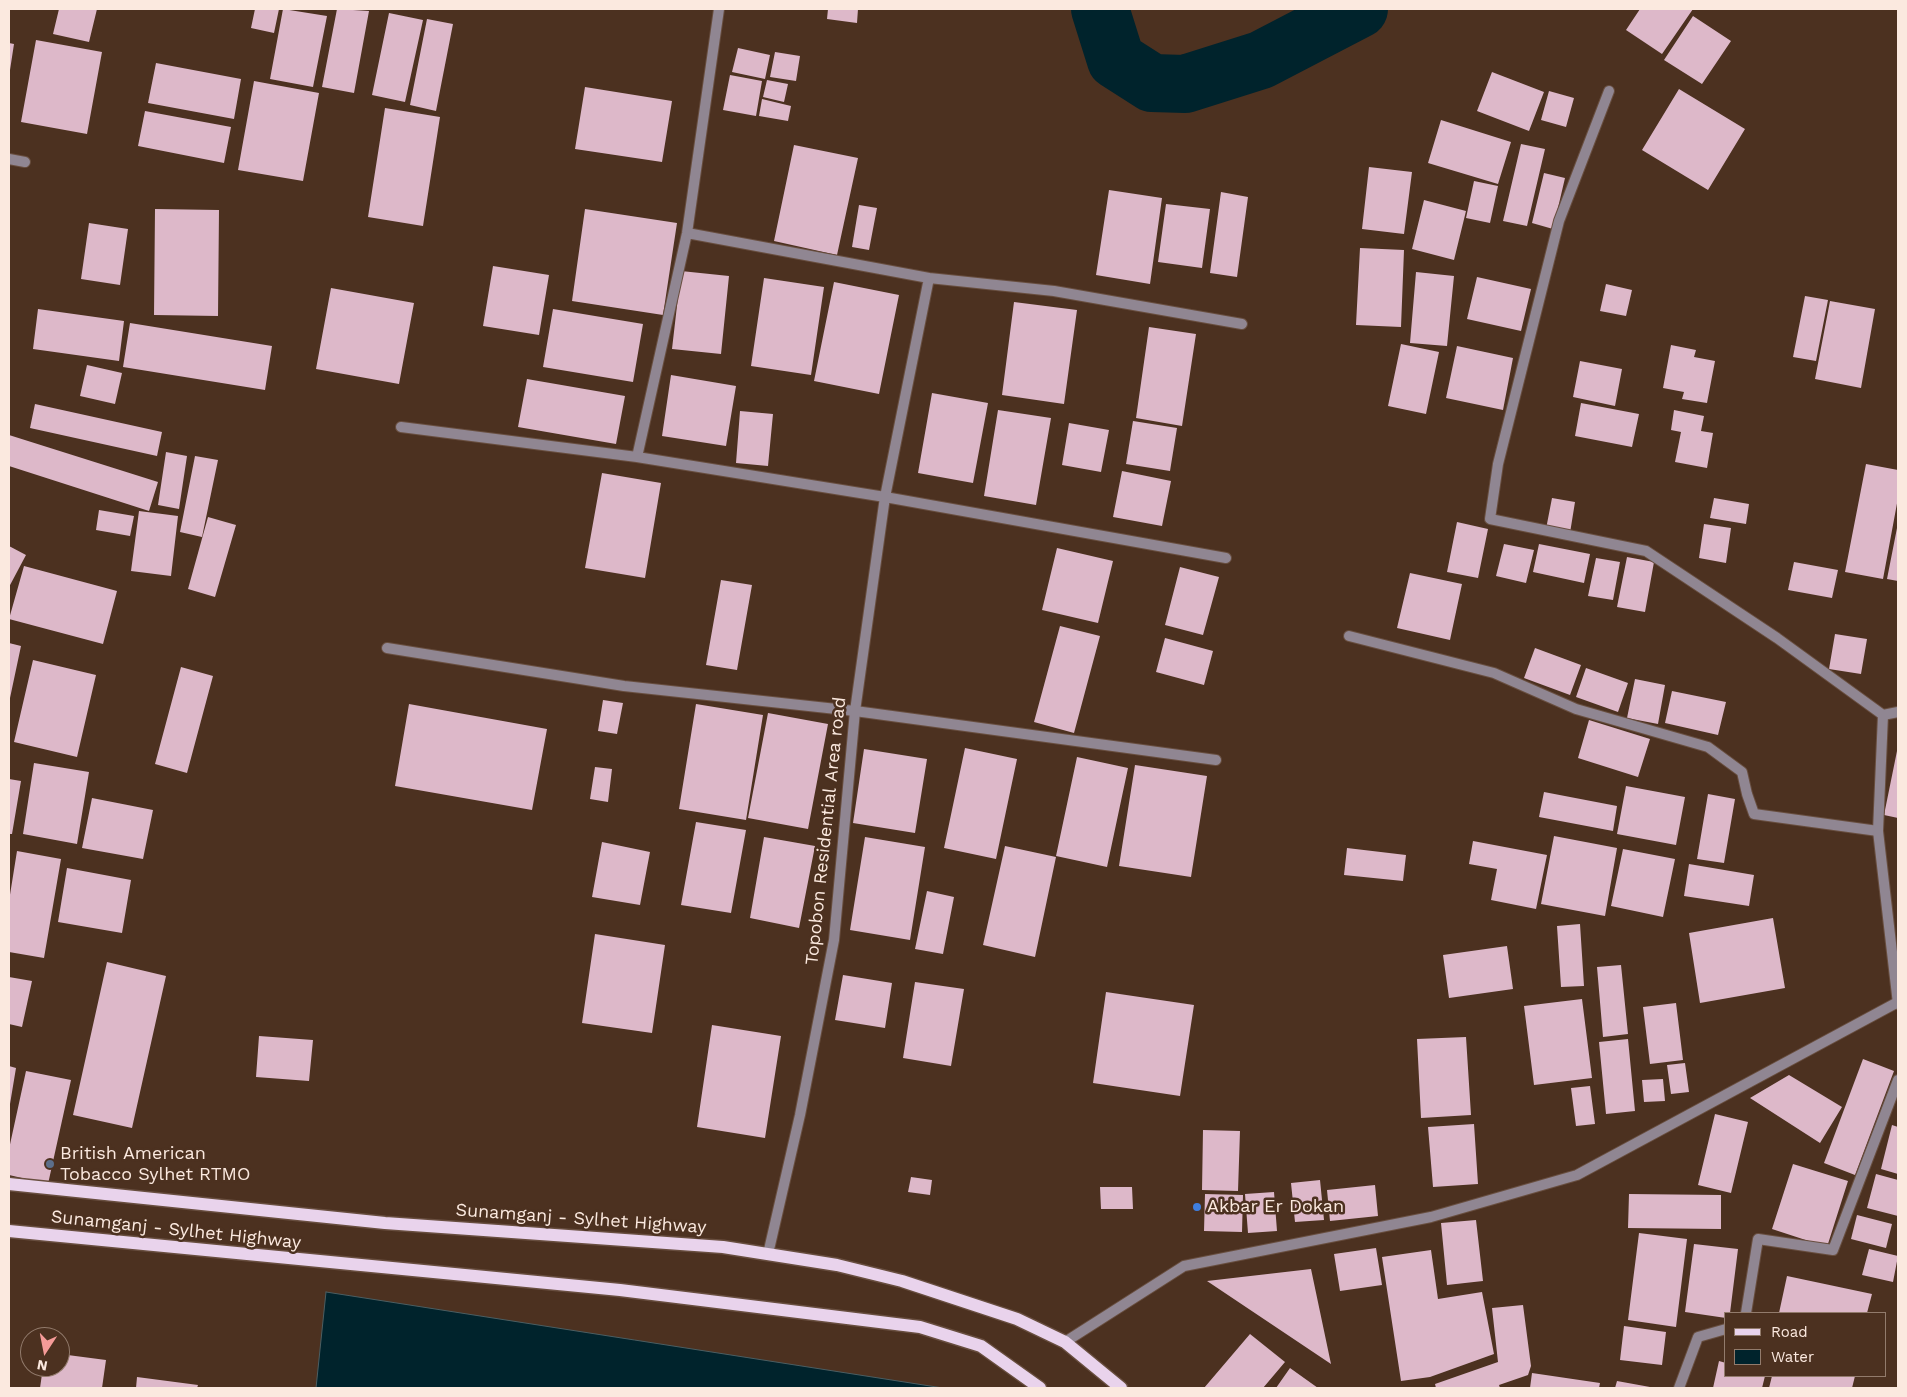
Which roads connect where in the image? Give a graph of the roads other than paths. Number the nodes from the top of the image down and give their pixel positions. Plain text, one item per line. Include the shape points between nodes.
1 (719, 9) edge
2 (1608, 91) dead end
3 (9, 159) edge
4 (25, 162) dead end
5 (687, 234) junction
6 (929, 278) junction
7 (1242, 324) dead end
8 (401, 427) dead end
9 (637, 457) junction
10 (885, 497) junction
11 (1226, 558) dead end
12 (1349, 636) dead end
13 (387, 648) dead end
14 (855, 711) junction
15 (1898, 712) edge
16 (1883, 715) junction
17 (1216, 760) dead end
18 (1878, 831) junction
19 (1898, 1003) edge
20 (1898, 1080) edge
21 (9, 1184) edge
22 (9, 1231) edge
23 (768, 1254) junction
24 (1746, 1312) edge
25 (1724, 1330) edge
26 (1065, 1342) junction
27 (1040, 1388) edge
28 (1120, 1388) edge
29 (1679, 1388) edge

1 - 5 street
2 - 16 street via 1559,221 1498,464 1490,519 1646,551 1777,638
3 - 4 street
5 - 6 street
5 - 9 street
6 - 7 street via 1054,291
6 - 10 street, Topobon Residential Area road
8 - 9 street
9 - 10 street
10 - 11 street
10 - 14 street, Topobon Residential Area road
12 - 18 street via 1494,673 1576,709 1708,746 1742,772 1754,814
13 - 14 street via 624,686
14 - 17 street
14 - 23 street, Topobon Residential Area road via 834,940 800,1115
15 - 16 street
16 - 18 street
18 - 19 street
19 - 26 street via 1577,1175 1431,1217 1184,1266
20 - 24 street via 1833,1250 1758,1239
21 - 23 main road, Sunamganj - Sylhet Highway via 385,1223 723,1246
22 - 27 main road, Sunamganj - Sylhet Highway via 620,1290 920,1327 981,1346
23 - 26 main road, Sunamganj - Sylhet Highway via 837,1265 902,1281 1000,1313
25 - 29 street via 1698,1337
26 - 28 main road, Sunamganj - Sylhet Highway

